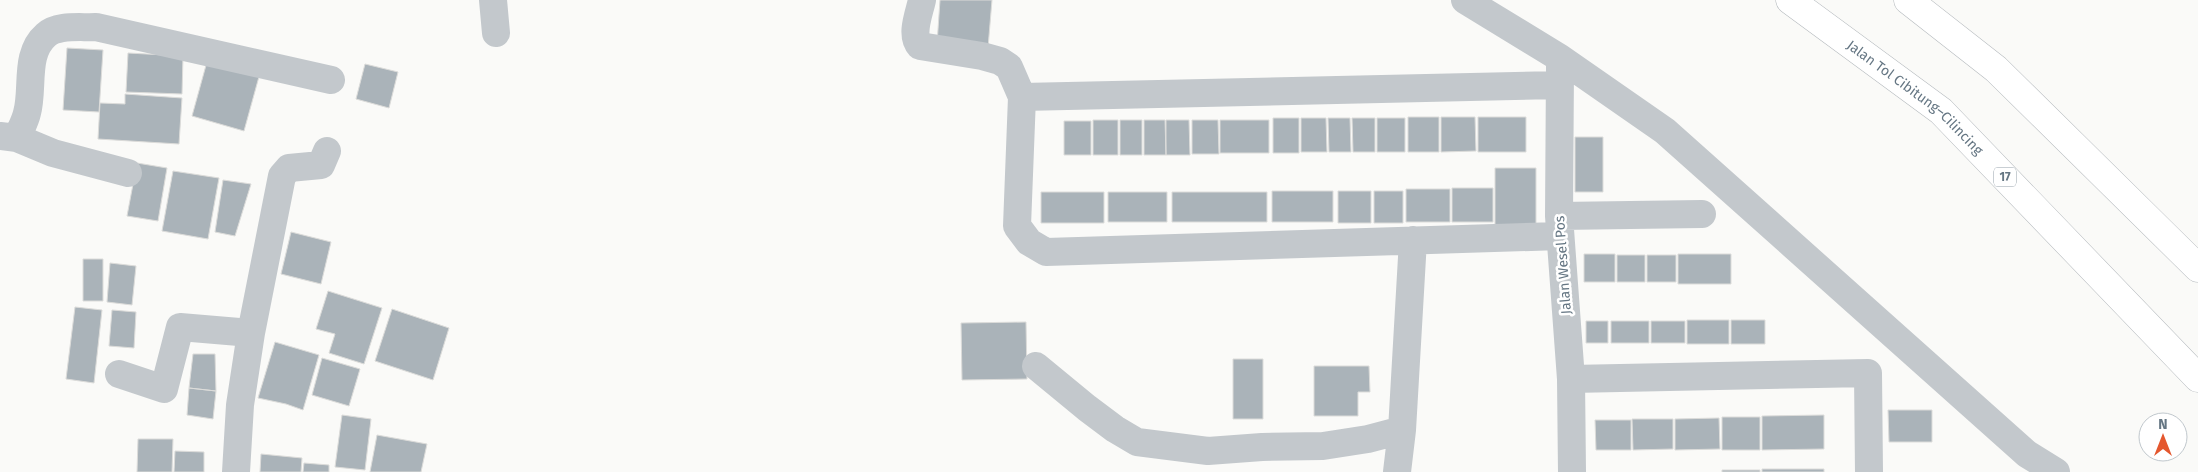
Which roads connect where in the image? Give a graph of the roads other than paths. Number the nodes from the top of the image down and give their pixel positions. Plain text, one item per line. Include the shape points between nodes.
1 (493, 0) edge
2 (922, 0) edge
3 (1465, 0) edge
4 (1790, 0) edge
5 (1908, 0) edge
6 (496, 33) dead end
7 (1560, 58) junction
8 (331, 80) dead end
9 (1559, 85) junction
10 (1022, 97) junction
11 (8, 137) edge
12 (327, 151) dead end
13 (128, 173) dead end
14 (1702, 214) dead end
15 (1560, 226) junction
16 (1413, 240) junction
17 (2198, 268) edge
18 (251, 333) junction
19 (1036, 366) dead end
20 (119, 374) dead end
21 (2198, 378) edge
22 (1571, 379) junction
23 (1402, 430) junction
24 (236, 472) edge
25 (1397, 472) edge
26 (1572, 472) edge
27 (1869, 472) edge
28 (2056, 472) edge

1 - 6 street
2 - 10 street via 915,35 920,46 1000,60 1009,67
3 - 7 street
4 - 21 highway, Jalan Tol Cibitung–Cilincing / 17 via 1941,111
5 - 17 highway via 1996,69
7 - 9 street, Jalan Wesel Pos
7 - 28 street via 1664,131 2027,454
8 - 11 street via 96,27 62,28 47,34 36,49 28,112
9 - 10 street
9 - 15 street, Jalan Wesel Pos
10 - 16 street via 1017,226 1029,242 1046,252
11 - 13 street via 52,153
12 - 18 street via 321,164 288,168 282,176
14 - 15 street
15 - 16 street
15 - 22 street, Jalan Wesel Pos
16 - 23 street
18 - 20 street via 180,327 164,389
18 - 24 street via 240,405
19 - 23 street via 1115,429 1137,442 1208,451 1323,446
22 - 26 street, Jalan Wesel Pos
22 - 27 street via 1868,372
23 - 25 street

